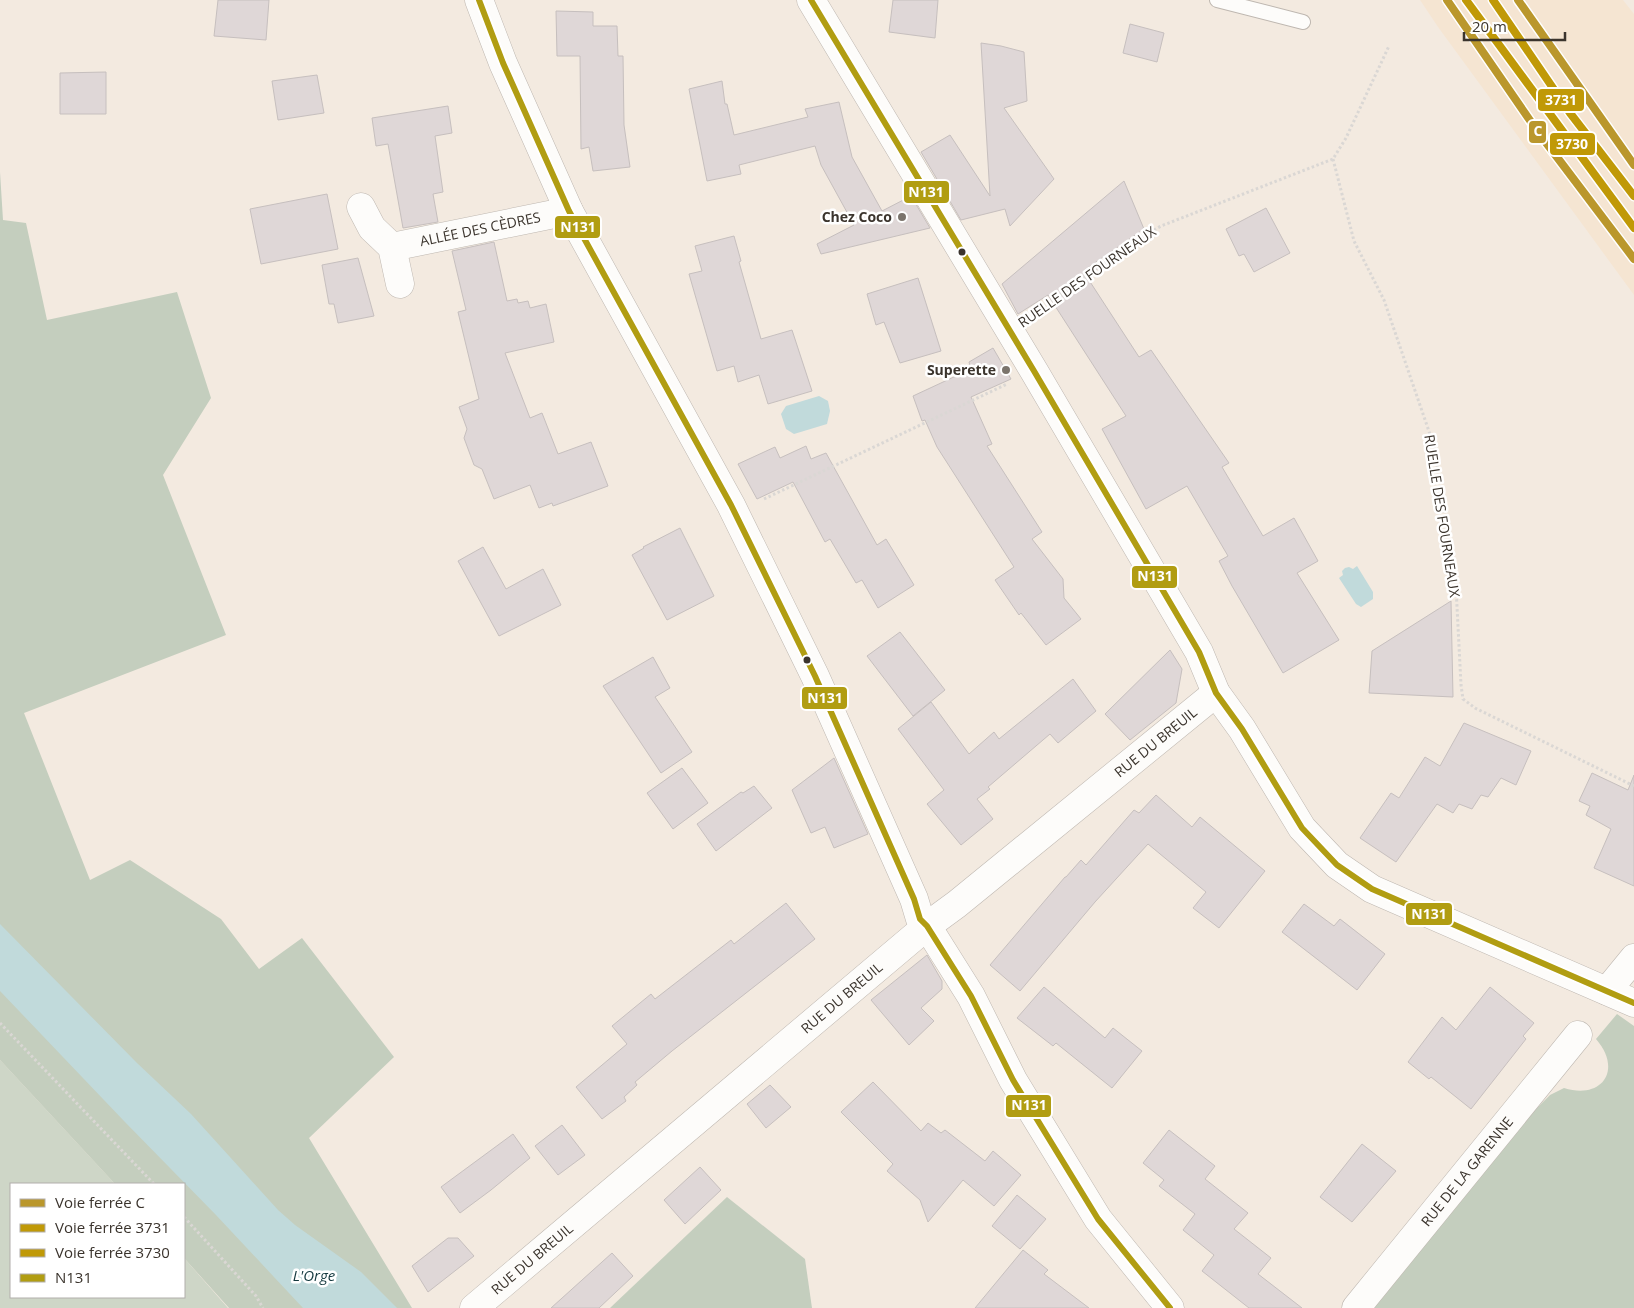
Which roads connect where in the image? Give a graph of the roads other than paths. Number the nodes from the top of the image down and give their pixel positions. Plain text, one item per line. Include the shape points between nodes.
1 (478, 0) edge
2 (811, 0) edge
3 (1217, 0) edge
4 (1303, 22) dead end
5 (361, 207) dead end
6 (569, 211) junction
7 (392, 247) junction
8 (400, 284) dead end
9 (1216, 693) junction
10 (927, 926) junction
11 (1634, 958) edge
12 (1626, 1000) edge
13 (1578, 1036) dead end
14 (474, 1308) edge
15 (1170, 1308) edge
16 (1356, 1308) edge

1 - 6 main road
2 - 9 main road via 1199,652
3 - 4 lane
5 - 7 main road via 372,228
6 - 7 main road, ALLÉE DES CÈDRES
6 - 10 main road via 731,505 815,676 914,898 920,919
7 - 8 main road
9 - 10 main road, RUE DU BREUIL
9 - 12 main road via 1302,828 1337,865 1372,889
10 - 14 main road, RUE DU BREUIL
10 - 15 main road via 971,996 1013,1080 1098,1219
11 - 12 main road
13 - 16 main road, RUE DE LA GARENNE

